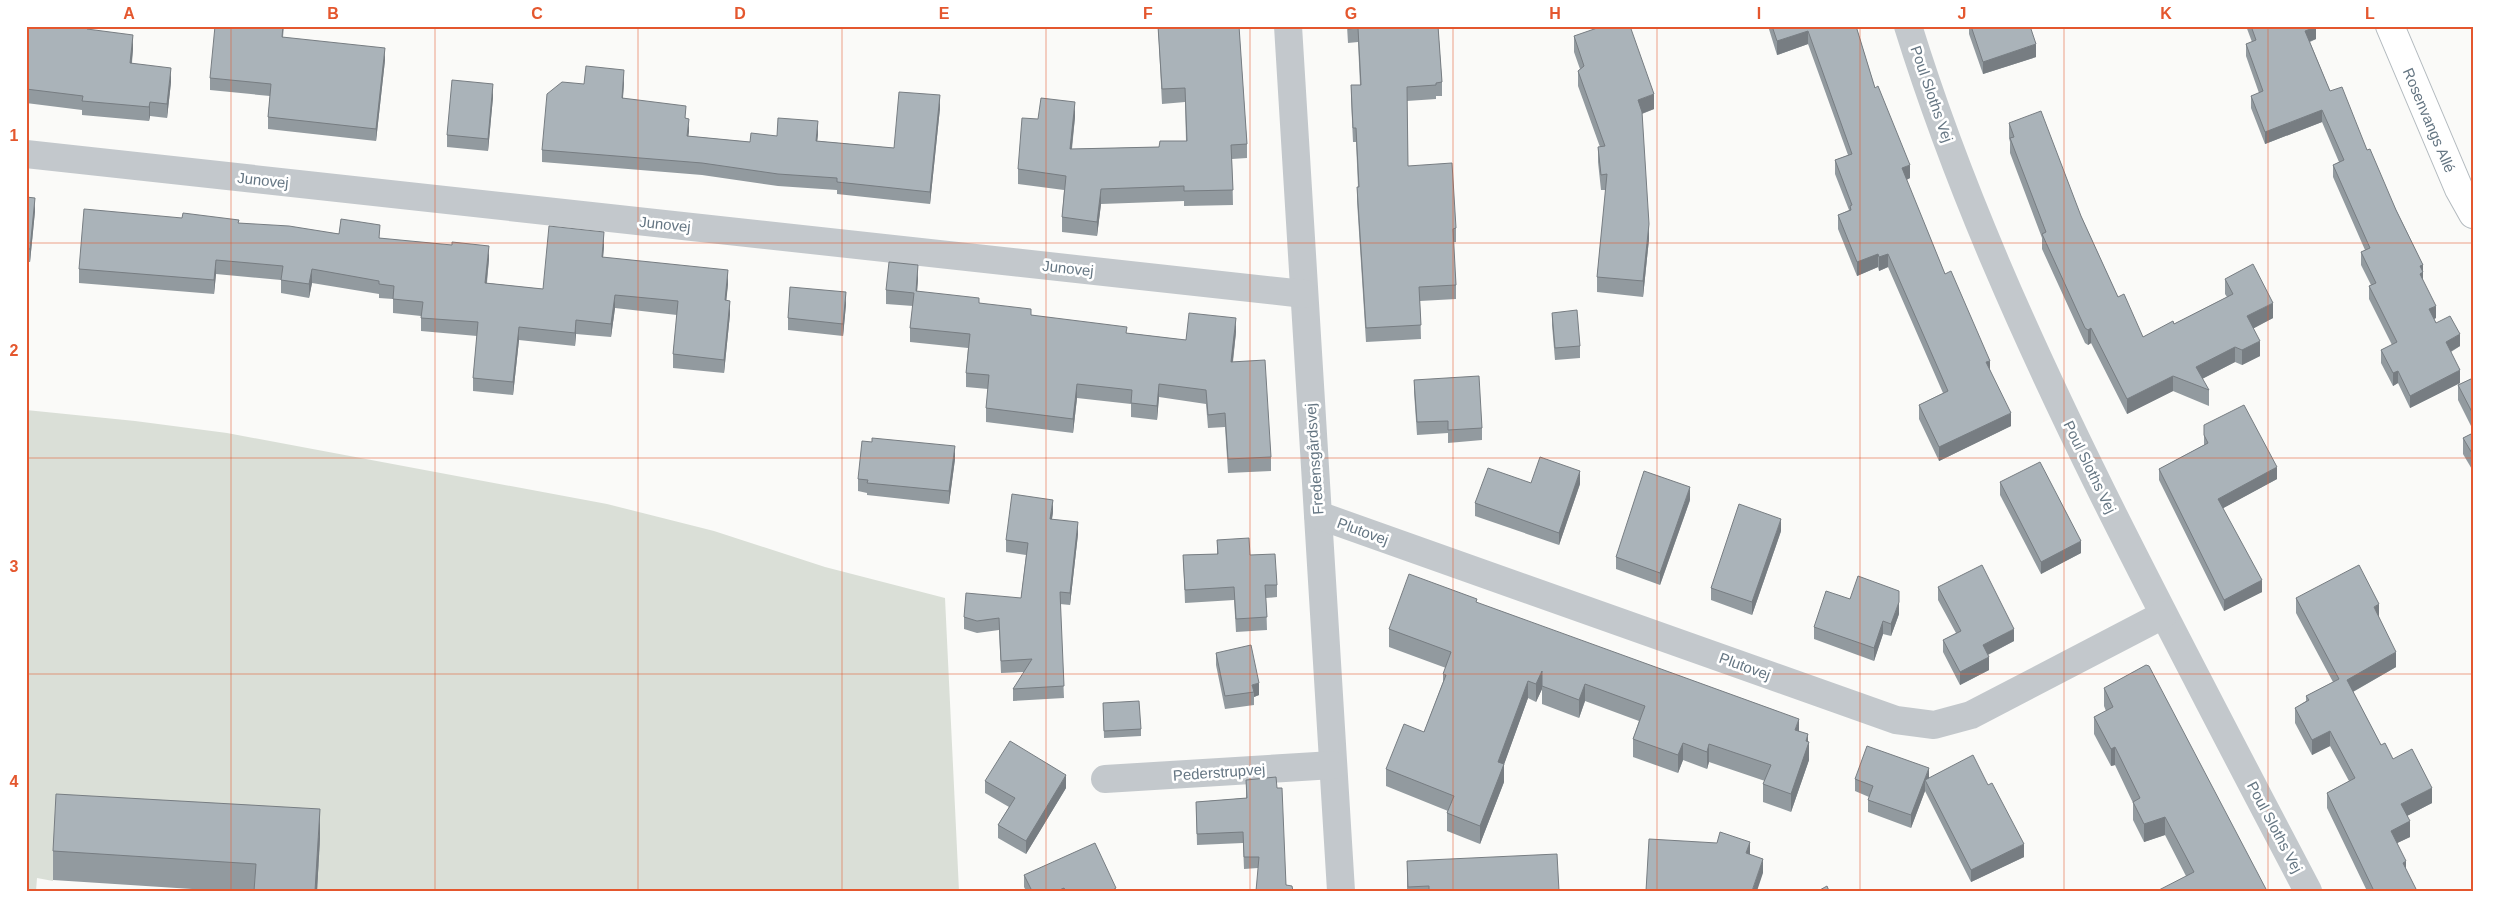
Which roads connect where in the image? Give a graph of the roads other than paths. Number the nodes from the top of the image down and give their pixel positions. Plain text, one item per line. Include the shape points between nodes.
1 (1288, 26) edge
2 (1908, 26) edge
3 (2390, 26) edge
4 (26, 154) edge
5 (2473, 214) edge
6 (1304, 294) junction
7 (1318, 515) junction
8 (2163, 615) junction
9 (1333, 765) junction
10 (1105, 779) dead end
11 (1341, 891) edge
12 (2308, 891) edge

1 - 6 street, Fredensgårdsvej
2 - 8 street, Poul Sloths Vej via 1977,219 2038,362
3 - 5 street, Rosenvangs Allé via 2459,189
4 - 6 street, Junovej
6 - 7 street, Fredensgårdsvej
7 - 8 street, Plutovej via 1896,720 1934,726 1971,715
7 - 9 street, Fredensgårdsvej
8 - 12 street, Poul Sloths Vej
9 - 10 street, Pederstrupvej
9 - 11 street, Fredensgårdsvej

